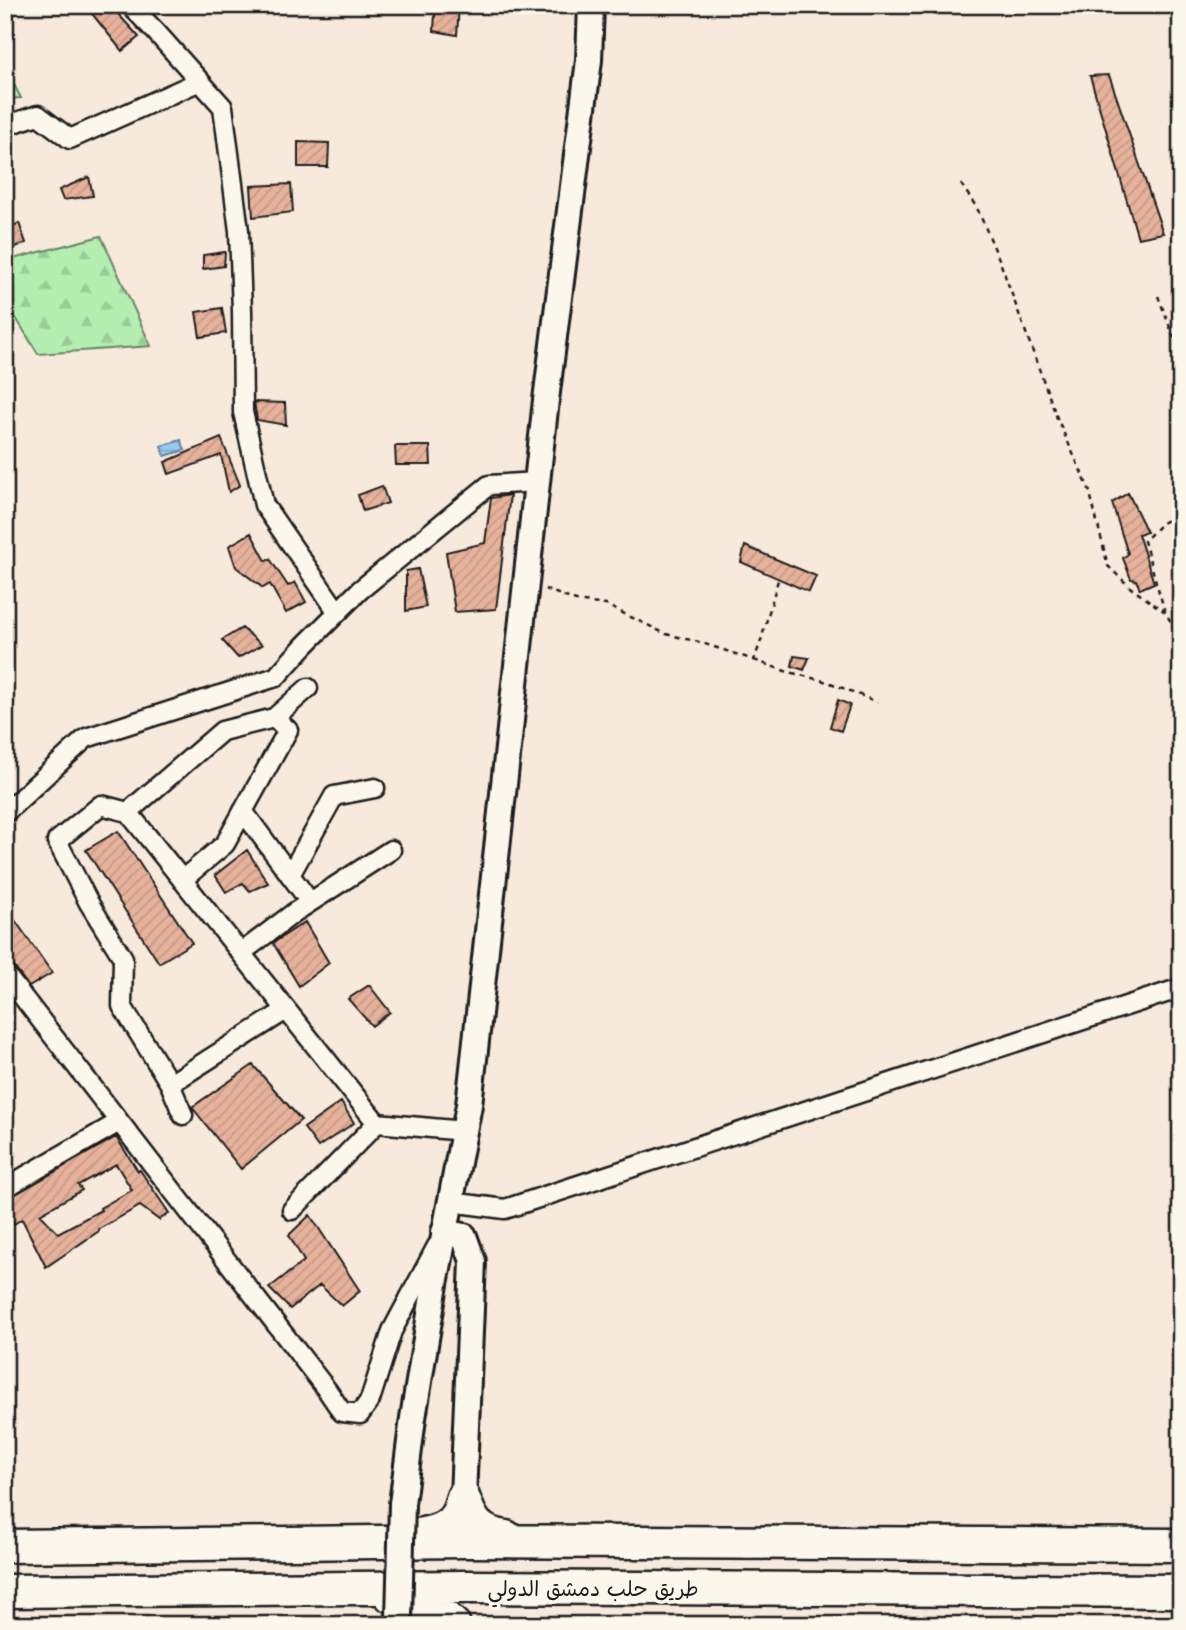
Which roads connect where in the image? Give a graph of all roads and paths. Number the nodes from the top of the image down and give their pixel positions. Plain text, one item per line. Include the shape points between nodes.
1 (130, 5) edge
2 (591, 5) edge
3 (200, 81) junction
4 (5, 126) edge
5 (961, 184) dead end
6 (1158, 296) dead end
7 (1181, 356) edge
8 (537, 482) junction
9 (1181, 511) edge
10 (778, 580) dead end
11 (526, 584) junction
12 (337, 611) junction
13 (1165, 612) junction
14 (1181, 639) edge
15 (754, 660) junction
16 (308, 688) dead end
17 (877, 702) dead end
18 (274, 718) junction
19 (375, 788) dead end
20 (243, 811) junction
21 (128, 812) junction
22 (5, 813) edge
23 (391, 850) dead end
24 (290, 875) junction
25 (182, 880) junction
26 (310, 902) junction
27 (241, 953) junction
28 (5, 974) edge
29 (1181, 988) edge
30 (286, 1010) junction
31 (170, 1084) junction
32 (183, 1115) dead end
33 (119, 1122) junction
34 (377, 1123) junction
35 (464, 1131) junction
36 (5, 1188) edge
37 (450, 1202) junction
38 (292, 1210) dead end
39 (444, 1231) junction
40 (463, 1497) junction
41 (378, 1542) junction
42 (542, 1542) junction
43 (1181, 1545) edge
44 (5, 1546) edge
45 (542, 1587) junction
46 (345, 1588) junction
47 (5, 1591) edge
48 (1181, 1591) edge
49 (399, 1622) edge
50 (454, 1625) edge
51 (467, 1625) edge

1 - 3 street
2 - 8 main road via 589,60
3 - 4 street via 70,139 38,115
3 - 12 street via 223,107 239,231 243,412 264,506
5 - 13 path via 999,259 1089,489 1108,566
6 - 7 path
8 - 11 main road
8 - 12 street via 489,485
9 - 13 path via 1144,541
10 - 15 path
11 - 15 path via 576,601 606,605 666,634
11 - 35 main road
12 - 22 street via 276,677 86,738
13 - 14 path
15 - 17 path
16 - 18 street
18 - 20 street via 288,730
18 - 21 street via 222,731
19 - 24 street via 334,796
20 - 24 street
20 - 25 street via 225,844
21 - 25 street
21 - 31 street via 101,805 57,841 123,958 122,1006
23 - 26 street
24 - 26 street
25 - 27 street
26 - 27 street
27 - 30 street
28 - 33 street
29 - 37 street via 505,1209
30 - 31 street
30 - 34 street
31 - 32 street
33 - 36 street
33 - 39 street via 342,1412 360,1413 370,1400 392,1331
34 - 35 street
34 - 38 street
35 - 37 main road
37 - 39 main road
39 - 40 main road via 464,1236 473,1261
39 - 49 main road, bridge via 402,1504
40 - 41 highway via 457,1514 434,1531
40 - 42 highway via 476,1526 493,1535
41 - 42 highway
41 - 44 highway
42 - 43 highway
45 - 46 highway, طريق حلب دمشق الدولي
45 - 48 highway, طريق حلب دمشق الدولي
45 - 51 highway via 482,1604
46 - 47 highway, طريق حلب دمشق الدولي
46 - 50 highway via 416,1600

